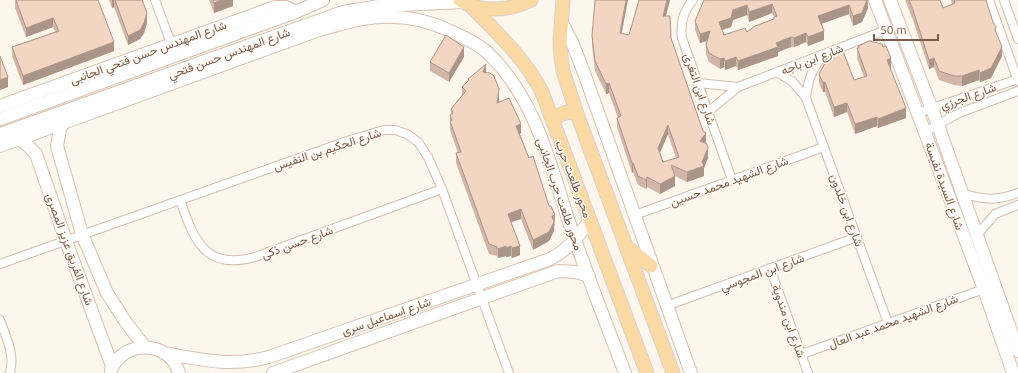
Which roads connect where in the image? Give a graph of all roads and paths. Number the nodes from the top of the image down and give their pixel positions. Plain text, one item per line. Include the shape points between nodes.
1 (155, 0) edge
2 (323, 0) edge
3 (531, 0) edge
4 (563, 0) edge
5 (693, 0) edge
6 (875, 0) edge
7 (890, 0) edge
8 (990, 0) edge
9 (1004, 0) edge
10 (464, 2) edge
11 (380, 3) edge
12 (296, 12) junction
13 (561, 21) junction
14 (886, 30) junction
15 (282, 39) junction
16 (1018, 39) edge
17 (171, 43) junction
18 (823, 54) junction
19 (777, 72) junction
20 (1018, 80) edge
21 (163, 82) junction
22 (698, 83) junction
23 (738, 87) junction
24 (44, 90) junction
25 (1018, 91) edge
26 (806, 98) junction
27 (49, 101) junction
28 (0, 106) edge
29 (932, 108) junction
30 (708, 112) junction
31 (918, 113) junction
32 (577, 114) junction
33 (0, 119) edge
34 (64, 121) junction
35 (553, 122) junction
36 (938, 124) junction
37 (925, 132) junction
38 (0, 134) edge
39 (18, 139) junction
40 (0, 146) edge
41 (824, 147) junction
42 (732, 180) junction
43 (442, 189) junction
44 (962, 193) junction
45 (1018, 193) edge
46 (180, 200) junction
47 (1018, 205) edge
48 (635, 215) junction
49 (590, 220) junction
50 (82, 234) junction
51 (978, 234) junction
52 (857, 237) junction
53 (66, 241) junction
54 (576, 241) junction
55 (625, 245) junction
56 (0, 264) edge
57 (651, 266) junction
58 (770, 268) junction
59 (589, 276) junction
60 (476, 284) junction
61 (984, 288) junction
62 (481, 300) junction
63 (666, 306) junction
64 (0, 320) edge
65 (888, 323) junction
66 (145, 347) junction
67 (1018, 351) edge
68 (164, 353) junction
69 (802, 354) junction
70 (111, 369) edge
71 (1018, 372) edge
72 (10, 373) edge
73 (179, 373) edge
74 (273, 373) edge
75 (509, 373) edge
76 (625, 373) edge
77 (647, 373) edge
78 (673, 373) edge
79 (691, 373) edge
80 (808, 373) edge
81 (1014, 373) edge

1 - 17 street
2 - 12 street, شارع المهندس حسن فتحي
3 - 10 main road via 507,8 487,9
4 - 13 main road, محور طلعت حرب
5 - 22 street, شارع ابن التغرى via 683,14 681,30
6 - 14 street, شارع السيدة نفيسة
7 - 29 street, شارع السيدة نفيسة
8 - 20 street
9 - 16 street
10 - 11 street, شارع المهندس حسن فتحي
10 - 35 main road, محور طلعت حرب via 516,53 533,74
11 - 15 street, شارع المهندس حسن فتحي via 343,12
12 - 17 street, شارع المهندس حسن فتحي الجانبى via 286,7 275,7
12 - 27 street, شارع المهندس حسن فتحي
13 - 32 main road, محور طلعت حرب via 563,71
13 - 48 street via 582,66
14 - 18 street, شارع ابن باجه
14 - 31 street, شارع السيدة نفيسة
15 - 21 street
15 - 54 street, محور طلعت حرب الجانبى via 356,21 408,17 436,24 487,52 515,84 538,127
17 - 24 street, شارع المهندس حسن فتحي الجانبى
18 - 19 street, شارع ابن باجه
18 - 26 street via 813,67
19 - 23 street, شارع ابن باجه
19 - 26 street, شارع ابن خلدون via 793,82
20 - 29 street, شارع الجرزي
21 - 34 street
21 - 38 street, شارع المهندس حسن فتحي
22 - 23 street, شارع ابن باجه
22 - 30 street, شارع ابن التغرى
23 - 30 street, شارع ابن باجه
24 - 27 street
24 - 28 street, شارع المهندس حسن فتحي الجانبى
25 - 36 street, شارع الجرزي
26 - 41 street, شارع ابن خلدون
27 - 33 street, شارع المهندس حسن فتحي
29 - 31 street, شارع الجرزي
29 - 36 street, شارع السيدة نفيسة
30 - 42 street, شارع ابن التغرى
31 - 37 street, شارع السيدة نفيسة
32 - 35 main road via 566,112
32 - 55 main road, محور طلعت حرب
34 - 39 street
34 - 50 street, شارع الفريق عزيز المصرى via 57,146
35 - 49 main road, محور طلعت حرب
36 - 37 street, شارع الجرزي
36 - 44 street, شارع السيدة نفيسة
37 - 61 street, شارع السيدة نفيسة
39 - 40 street
39 - 53 street, شارع الفريق عزيز المصرى via 25,142 36,154
41 - 42 street, شارع الشهيد محمد حسين
41 - 52 street, شارع ابن خلدون
42 - 48 street, شارع الشهيد محمد حسين
43 - 46 street, شارع الحكيم بن النفيس via 428,157 418,142 407,134 384,130
43 - 46 street, شارع حسن ذكى via 255,257 231,261 220,259 200,246 192,234
43 - 60 street, شارع الحكيم بن النفيس
44 - 45 street via 992,200
44 - 51 street, شارع السيدة نفيسة
46 - 50 street, شارع الحكيم بن النفيس
47 - 51 street via 995,214
48 - 57 street
49 - 54 street, شارع اسماعيل سرى
49 - 77 main road, محور طلعت حرب
50 - 53 street, شارع الحكيم بن النفيس
50 - 66 street, شارع الفريق عزيز المصرى via 107,293
51 - 67 street, شارع السيدة نفيسة
52 - 58 street, شارع ابن المجوسي
52 - 65 street, شارع ابن خلدون
53 - 56 street, شارع الحكيم بن النفيس
53 - 70 street, شارع الفريق عزيز المصرى
54 - 59 street, محور طلعت حرب الجانبى
54 - 60 street, شارع اسماعيل سرى via 550,259
55 - 57 main road
55 - 78 main road, محور طلعت حرب
57 - 63 street
58 - 63 street, شارع ابن المجوسي
58 - 69 street, شارع ابن مندوية
59 - 62 street, شارع اسماعيل سرى via 558,271
59 - 76 street, محور طلعت حرب الجانبى
60 - 62 street, شارع الحكيم بن النفيس
60 - 68 street, شارع اسماعيل سرى via 251,362 209,362
61 - 65 street, شارع الشهيد محمد عبد العال
61 - 81 street, شارع السيدة نفيسة
62 - 74 street, شارع اسماعيل سرى
62 - 75 street, شارع الحكيم بن النفيس
63 - 79 street
64 - 72 street via 11,349
65 - 69 street, شارع الشهيد محمد عبد العال
66 - 68 street, شارع اسماعيل سرى
66 - 70 street via 126,352
68 - 73 street via 172,359
69 - 80 street, شارع ابن مندوية
71 - 81 street

